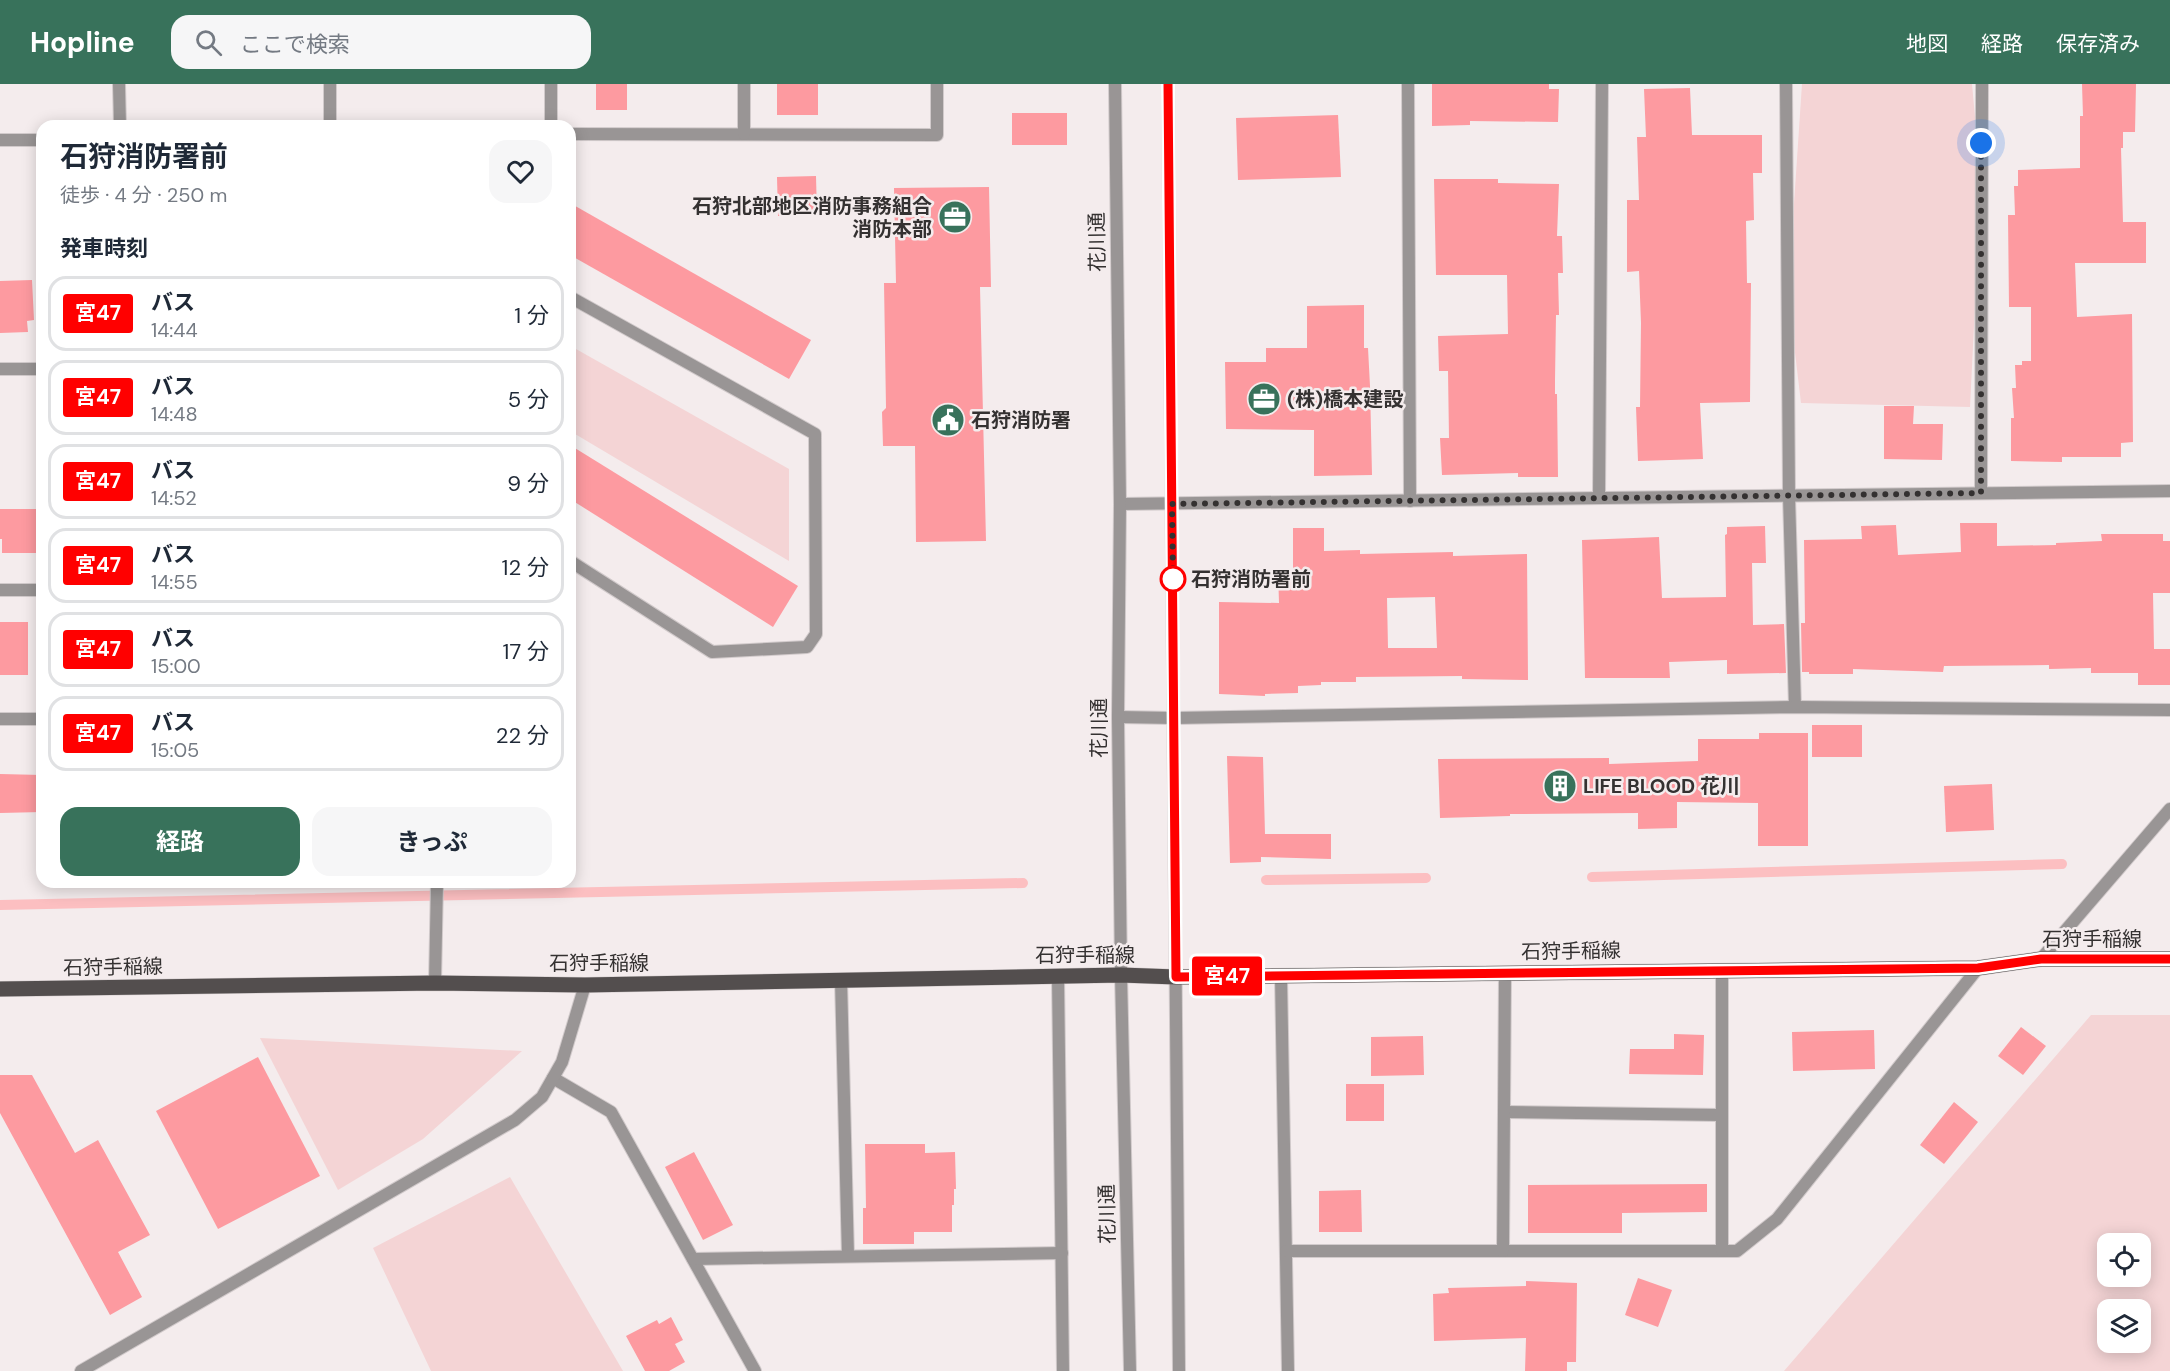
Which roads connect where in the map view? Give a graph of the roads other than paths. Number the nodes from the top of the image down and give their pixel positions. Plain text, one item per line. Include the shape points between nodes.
1 (118, 84) edge
2 (330, 84) edge
3 (551, 84) edge
4 (744, 84) edge
5 (937, 84) edge
6 (1115, 84) edge
7 (1168, 84) edge
8 (1408, 84) edge
9 (1602, 84) edge
10 (1786, 84) edge
11 (1982, 84) edge
12 (120, 120) edge
13 (330, 120) edge
14 (551, 120) edge
15 (576, 134) edge
16 (744, 134) junction
17 (0, 140) edge
18 (36, 140) edge
19 (576, 300) edge
20 (0, 369) edge
21 (36, 369) edge
22 (2170, 491) edge
23 (1981, 493) junction
24 (1789, 496) junction
25 (1599, 498) junction
26 (1410, 501) junction
27 (1120, 504) junction
28 (1172, 504) junction
29 (576, 565) edge
30 (0, 590) edge
31 (36, 590) edge
32 (1795, 707) junction
33 (2170, 710) edge
34 (1118, 717) junction
35 (36, 718) edge
36 (1174, 718) junction
37 (0, 719) edge
38 (2170, 809) edge
39 (437, 888) edge
40 (2041, 959) junction
41 (2170, 959) edge
42 (1978, 968) junction
43 (1722, 971) junction
44 (1505, 973) junction
45 (1121, 975) junction
46 (1059, 976) junction
47 (1281, 976) junction
48 (1176, 977) junction
49 (841, 980) junction
50 (435, 983) junction
51 (585, 985) junction
52 (0, 989) edge
53 (553, 1078) junction
54 (1505, 1113) junction
55 (1720, 1115) junction
56 (1286, 1251) junction
57 (1503, 1251) junction
58 (1722, 1251) junction
59 (1062, 1253) junction
60 (848, 1256) junction
61 (693, 1258) junction
62 (81, 1371) edge
63 (755, 1371) edge
64 (1063, 1371) edge
65 (1130, 1371) edge
66 (1179, 1371) edge
67 (1288, 1371) edge

1 - 12 street
2 - 13 street
3 - 14 street
4 - 16 street
5 - 16 street via 938,135
6 - 27 street, 花川通
7 - 28 street
8 - 26 street
9 - 25 street
10 - 24 street
11 - 23 street
15 - 16 street
17 - 18 street
19 - 29 street via 815,434 816,634 807,647 712,652
20 - 21 street
22 - 23 street
23 - 24 street
24 - 25 street
24 - 32 street
25 - 26 street
26 - 28 street
27 - 28 street
27 - 34 street, 花川通
28 - 36 street
30 - 31 street
32 - 33 street
32 - 36 street
34 - 36 street
34 - 45 street, 花川通
35 - 37 street
36 - 48 street
38 - 40 street
39 - 50 street
40 - 41 main road, 石狩手稲線
40 - 42 main road, 石狩手稲線
42 - 43 main road, 石狩手稲線
42 - 58 street via 1777,1219 1737,1251
43 - 44 main road, 石狩手稲線
43 - 55 street
44 - 47 main road, 石狩手稲線
44 - 54 street
45 - 46 main road, 石狩手稲線
45 - 48 main road, 石狩手稲線
45 - 65 street, 花川通
46 - 49 main road, 石狩手稲線
46 - 59 street
47 - 48 main road, 石狩手稲線
47 - 56 street
48 - 66 street
49 - 51 main road, 石狩手稲線
49 - 60 street
50 - 51 main road, 石狩手稲線
50 - 52 main road, 石狩手稲線
51 - 53 street via 562,1062
53 - 61 street via 611,1112
53 - 62 street via 542,1097 515,1120
54 - 55 street
54 - 57 street
55 - 58 street
56 - 57 street
56 - 67 street
57 - 58 street
59 - 60 street
59 - 64 street
60 - 61 street
61 - 63 street

